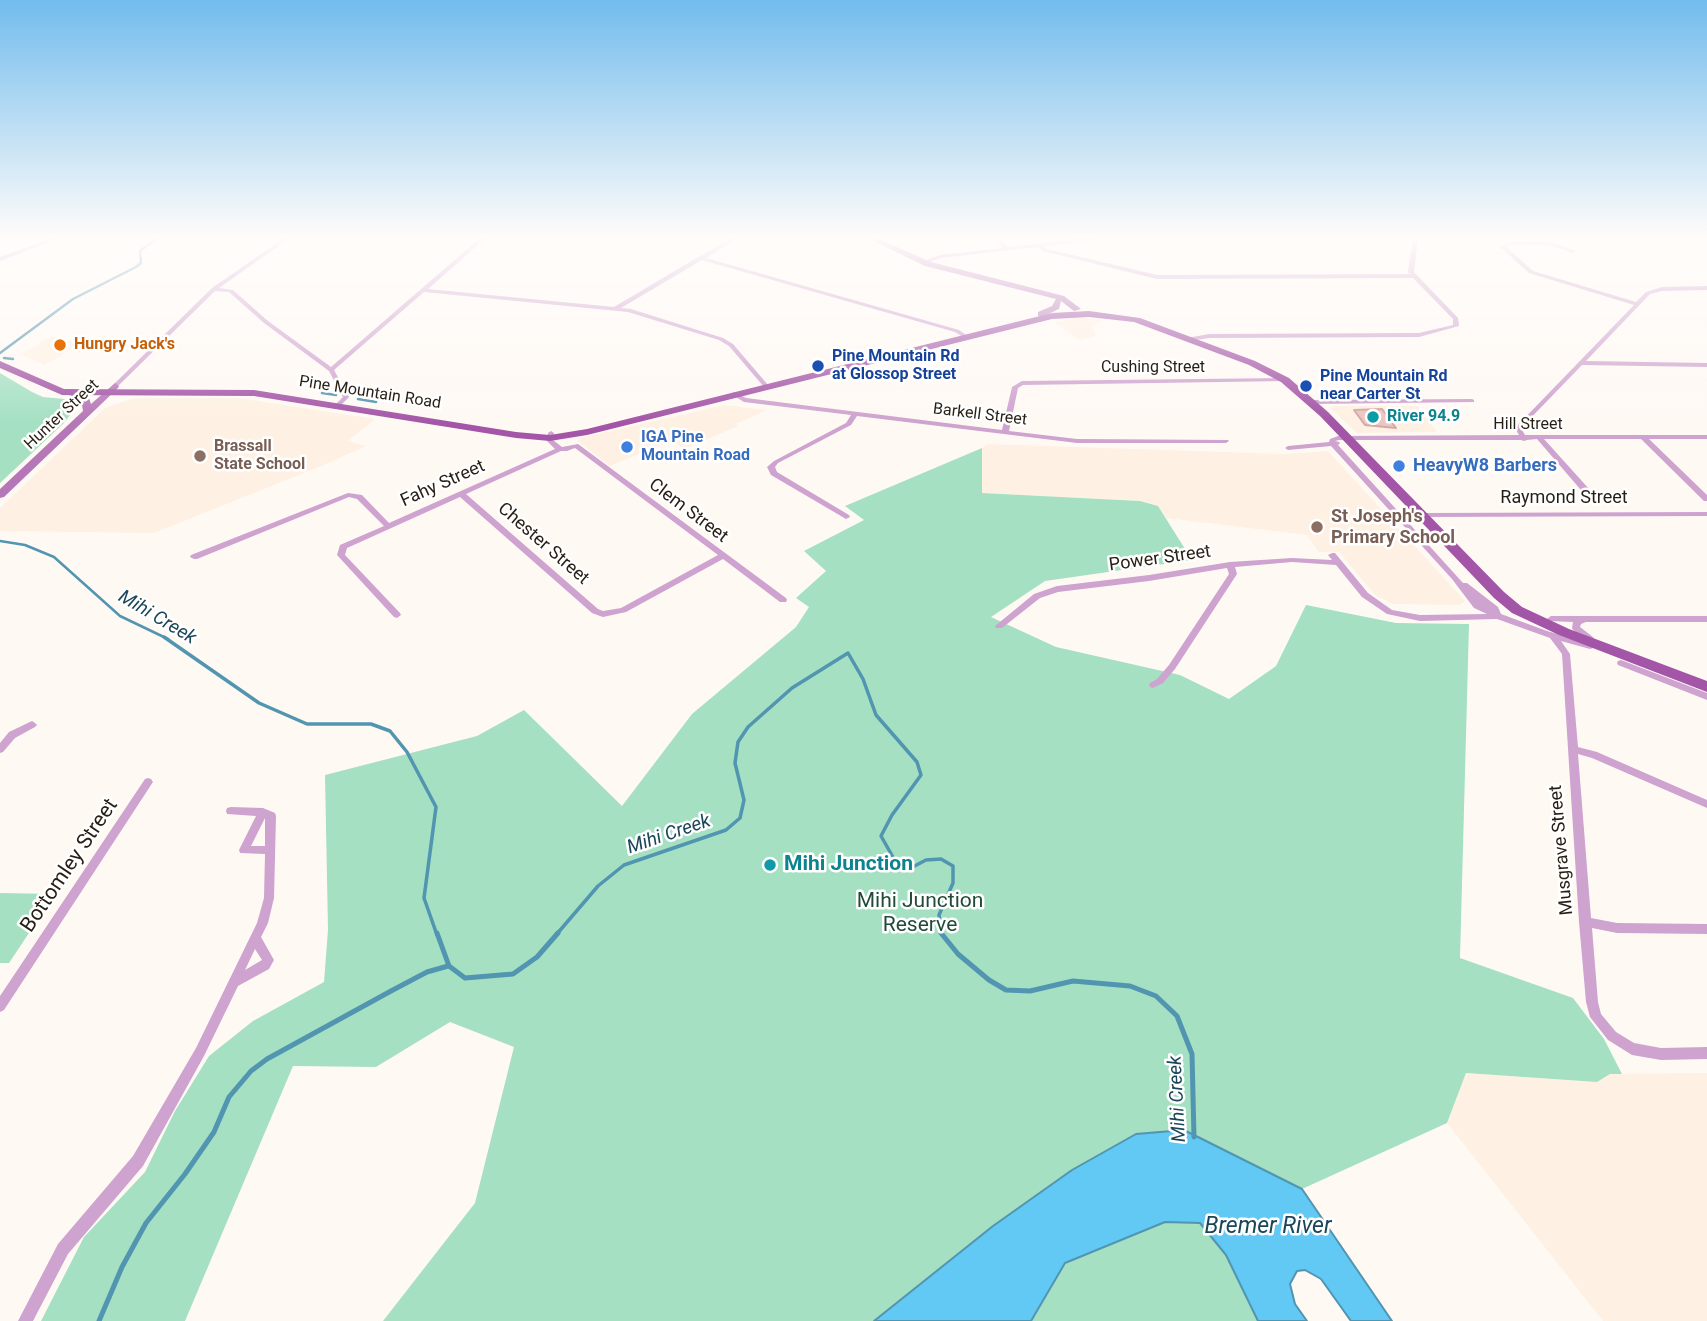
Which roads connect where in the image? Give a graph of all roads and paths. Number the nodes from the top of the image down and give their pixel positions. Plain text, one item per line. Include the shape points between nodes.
1 (203, 300) edge
2 (241, 300) edge
3 (413, 300) edge
4 (527, 300) edge
5 (630, 300) edge
6 (847, 300) edge
7 (1064, 300) edge
8 (1437, 300) edge
9 (1623, 300) edge
10 (1643, 300) edge
11 (1057, 301) joint
12 (1638, 304) junction
13 (616, 308) junction
14 (1074, 312) junction
15 (1041, 314) junction
16 (998, 328) junction
17 (965, 336) junction
18 (1189, 340) junction
19 (0, 362) edge
20 (1581, 363) junction
21 (1707, 365) edge
22 (331, 370) junction
23 (1285, 380) junction
24 (766, 386) junction
25 (112, 389) junction
26 (68, 393) junction
27 (734, 394) junction
28 (1472, 401) dead end
29 (1311, 402) junction
30 (340, 404) junction
31 (88, 412) junction
32 (854, 415) junction
33 (1338, 428) junction
34 (1005, 433) junction
35 (550, 436) junction
36 (578, 437) junction
37 (1643, 437) junction
38 (1707, 437) edge
39 (1524, 439) junction
40 (1540, 439) junction
41 (1349, 440) junction
42 (1226, 442) dead end
43 (1332, 443) junction
44 (1289, 448) dead end
45 (559, 449) junction
46 (461, 494) junction
47 (0, 495) edge
48 (1707, 499) edge
49 (1596, 502) dead end
50 (1707, 514) edge
51 (1422, 515) junction
52 (846, 517) dead end
53 (388, 526) junction
54 (1332, 555) dead end
55 (722, 556) junction
56 (194, 557) dead end
57 (1338, 563) junction
58 (1230, 565) junction
59 (1499, 595) junction
60 (782, 600) dead end
61 (1477, 601) junction
62 (397, 615) dead end
63 (1496, 616) junction
64 (1468, 618) junction
65 (1551, 619) dead end
66 (1707, 619) edge
67 (1585, 620) junction
68 (999, 626) dead end
69 (1553, 636) junction
70 (1587, 645) junction
71 (1566, 654) junction
72 (1617, 657) junction
73 (1153, 685) dead end
74 (1707, 687) edge
75 (1707, 697) edge
76 (32, 725) dead end
77 (0, 748) edge
78 (1572, 750) junction
79 (148, 782) dead end
80 (1707, 804) edge
81 (231, 811) dead end
82 (263, 812) junction
83 (270, 850) junction
84 (1586, 922) junction
85 (1707, 929) edge
86 (255, 938) junction
87 (234, 982) junction
88 (0, 1006) edge
89 (1707, 1053) edge
90 (25, 1321) edge

1 - 25 street
2 - 22 street
3 - 22 street
4 - 13 street
5 - 13 street
6 - 17 street
7 - 14 main road
8 - 18 street via 1456,319 1456,326 1419,335 1209,336
9 - 12 street
10 - 12 street
11 - 14 main road
11 - 15 main road via 1056,308
12 - 20 street
13 - 24 street via 721,339
14 - 15 main road, Pine Mountain Road
14 - 16 main road, Pine Mountain Road
14 - 18 main road, Pine Mountain Road via 1137,320
15 - 16 main road, Pine Mountain Road
16 - 17 main road, Pine Mountain Road
17 - 24 main road, Pine Mountain Road
18 - 23 main road, Pine Mountain Road
19 - 25 main road, Pine Mountain Road via 62,385
19 - 26 main road, Pine Mountain Road
20 - 21 street
20 - 39 street via 1518,429
22 - 30 street via 346,397
23 - 29 main road, Pine Mountain Road
23 - 34 street, Cushing Street via 1020,384 1015,387
24 - 27 main road, Pine Mountain Road
25 - 26 main road, Pine Mountain Road
25 - 30 main road, Pine Mountain Road via 248,387
25 - 31 main road, Hunter Street
26 - 31 main road via 85,397
27 - 32 street, Barkell Street via 744,400
27 - 36 main road, Pine Mountain Road
28 - 29 street
29 - 33 main road, Pine Mountain Road
30 - 35 main road, Pine Mountain Road via 516,435
31 - 47 main road, Hunter Street
32 - 34 street, Barkell Street
32 - 52 street via 849,424 771,467
33 - 41 main road, Pine Mountain Road
33 - 43 street via 1330,437
34 - 42 street, Barkell Street via 1088,442
35 - 36 main road, Pine Mountain Road
35 - 45 street
36 - 45 street, Fahy Street
36 - 55 street, Clem Street
37 - 38 street, Hill Street
37 - 40 street, Hill Street
37 - 48 street
39 - 40 street, Hill Street
39 - 41 street, Hill Street
40 - 49 street
41 - 43 street
41 - 51 main road, Pine Mountain Road
43 - 44 street
43 - 61 street, Pine Mountain Road
45 - 46 street, Fahy Street
46 - 53 street, Fahy Street
46 - 55 street, Chester Street via 595,611 606,614 623,610
50 - 51 street, Raymond Street
51 - 59 main road, Pine Mountain Road
53 - 56 street via 359,497 351,495
53 - 62 street, Fahy Street via 341,549 341,555
54 - 57 street
55 - 60 street, Clem Street
57 - 58 street, Power Street via 1292,560
57 - 64 street via 1368,598 1390,612 1420,618
58 - 68 street, Power Street via 1057,589 1037,596
58 - 73 street via 1233,574 1172,667
59 - 61 street
59 - 72 main road, Pine Mountain Road via 1529,617
61 - 63 street, Pine Mountain Road
61 - 64 street via 1476,613
63 - 64 street
63 - 69 street, Pine Mountain Road
65 - 67 street
66 - 67 street
67 - 72 street via 1577,623 1578,631
69 - 70 street, Pine Mountain Road
69 - 71 street
70 - 71 street
70 - 72 street, Pine Mountain Road
71 - 78 street, Musgrave Street
72 - 74 main road, Pine Mountain Road
72 - 75 street, Pine Mountain Road
76 - 77 street via 12,735
78 - 80 street via 1594,755
78 - 84 street, Musgrave Street
79 - 88 street, Bottomley Street
81 - 82 street
82 - 83 street via 271,819
82 - 83 street via 244,850
83 - 86 street via 268,898
84 - 85 street via 1617,928
84 - 89 street, Musgrave Street via 1592,1002 1596,1017 1612,1036 1647,1053
86 - 87 street
86 - 87 street via 268,960
87 - 90 street via 138,1161 63,1249

